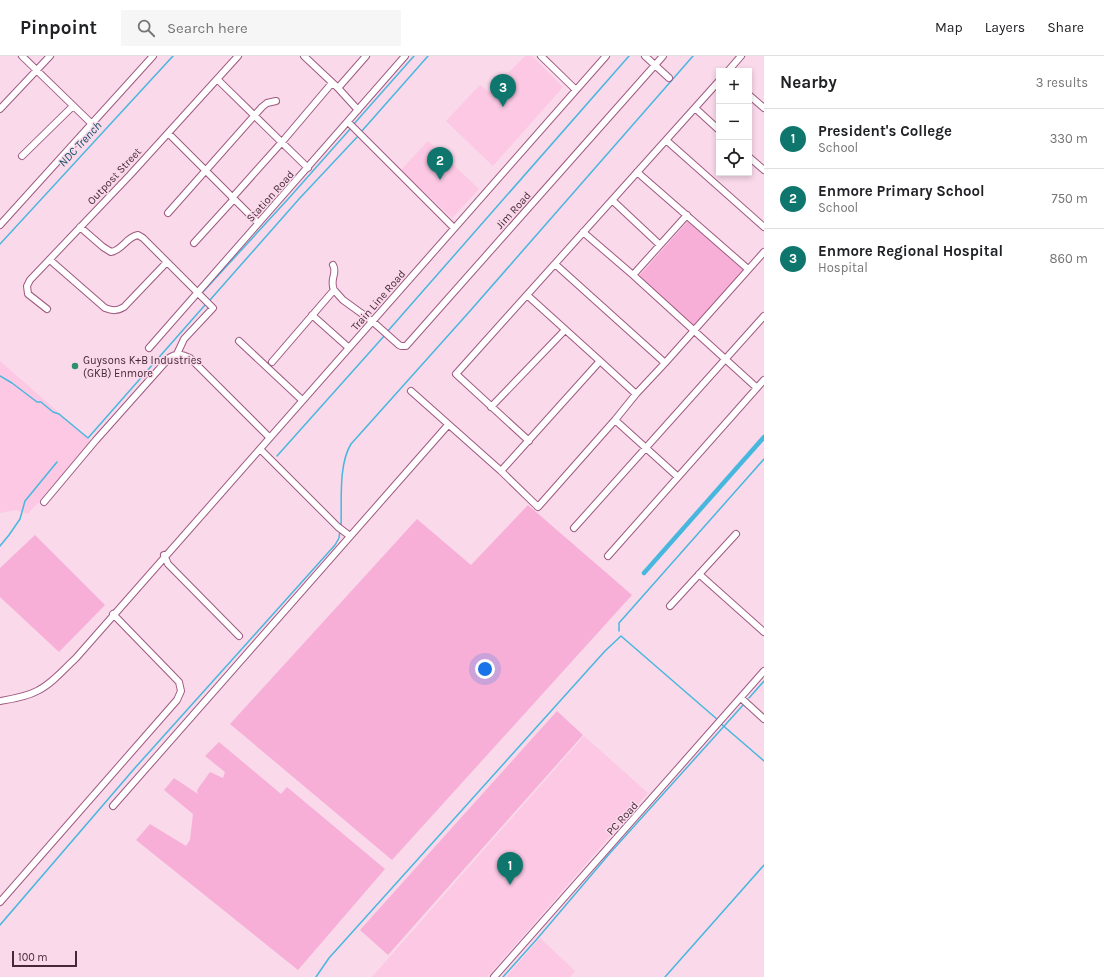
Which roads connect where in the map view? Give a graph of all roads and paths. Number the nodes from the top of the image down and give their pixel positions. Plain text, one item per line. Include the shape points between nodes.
1 (22, 56) edge
2 (50, 56) edge
3 (153, 56) edge
4 (238, 56) edge
5 (304, 56) edge
6 (366, 56) edge
7 (405, 56) edge
8 (541, 56) edge
9 (606, 56) edge
10 (645, 56) edge
11 (663, 56) edge
12 (741, 56) edge
13 (655, 65) junction
14 (731, 68) edge
15 (37, 70) junction
16 (669, 78) dead end
17 (217, 79) junction
18 (332, 83) junction
19 (716, 84) edge
20 (338, 88) junction
21 (576, 90) junction
22 (752, 98) edge
23 (276, 101) dead end
24 (72, 106) junction
25 (695, 108) junction
26 (764, 108) edge
27 (0, 109) edge
28 (358, 110) junction
29 (255, 115) junction
30 (348, 122) junction
31 (92, 124) junction
32 (716, 127) edge
33 (168, 134) junction
34 (666, 140) junction
35 (282, 142) junction
36 (22, 156) dead end
37 (752, 160) edge
38 (308, 168) junction
39 (764, 170) edge
40 (205, 171) junction
41 (637, 172) junction
42 (233, 198) junction
43 (612, 200) junction
44 (168, 213) dead end
45 (687, 215) junction
46 (258, 223) junction
47 (0, 225) edge
48 (80, 227) junction
49 (764, 227) edge
50 (454, 228) junction
51 (583, 232) junction
52 (194, 243) dead end
53 (660, 244) junction
54 (764, 252) edge
55 (50, 260) junction
56 (166, 263) junction
57 (555, 264) junction
58 (333, 265) dead end
59 (748, 269) junction
60 (633, 275) junction
61 (334, 290) junction
62 (198, 293) junction
63 (527, 295) junction
64 (47, 309) dead end
65 (312, 315) junction
66 (764, 316) edge
67 (372, 322) junction
68 (565, 330) junction
69 (694, 330) junction
70 (239, 341) dead end
71 (149, 348) dead end
72 (349, 348) junction
73 (177, 354) junction
74 (725, 359) junction
75 (600, 360) junction
76 (272, 362) dead end
77 (665, 363) junction
78 (764, 380) edge
79 (757, 388) junction
80 (411, 391) dead end
81 (636, 394) junction
82 (302, 400) junction
83 (491, 407) junction
84 (615, 420) junction
85 (448, 425) junction
86 (269, 438) junction
87 (528, 441) junction
88 (646, 448) junction
89 (260, 449) junction
90 (501, 471) junction
91 (678, 477) junction
92 (44, 502) dead end
93 (574, 528) dead end
94 (736, 534) dead end
95 (350, 536) junction
96 (164, 555) junction
97 (608, 556) dead end
98 (699, 574) junction
99 (670, 606) dead end
100 (113, 614) junction
101 (764, 632) edge
102 (239, 636) dead end
103 (764, 671) edge
104 (741, 698) junction
105 (0, 701) edge
106 (764, 719) edge
107 (113, 806) dead end
108 (0, 902) edge
109 (494, 977) edge

1 - 15 street
2 - 15 street
3 - 31 street
4 - 17 street, Outpost Street
5 - 18 street
6 - 20 street
7 - 28 street, Station Road
8 - 21 street
9 - 21 street, Train Line Road
10 - 13 street
11 - 13 street, Jim Road
12 - 14 street
13 - 16 street
13 - 67 street, Jim Road via 406,346 401,346
15 - 24 street
15 - 27 street
17 - 29 street
17 - 33 street, Outpost Street
18 - 20 street
18 - 35 street
19 - 25 street
20 - 28 street
21 - 50 street, Train Line Road
22 - 26 street
23 - 29 street via 267,103
24 - 31 street
24 - 36 street
25 - 32 street
25 - 34 street
28 - 30 street, Station Road
29 - 35 street
29 - 40 street
30 - 38 street, Station Road
30 - 50 street
31 - 47 street
33 - 40 street
33 - 48 street, Outpost Street
34 - 41 street
34 - 49 street
35 - 38 street
35 - 42 street
37 - 39 street
38 - 46 street, Station Road
40 - 42 street
40 - 44 street
41 - 43 street
41 - 45 street
42 - 46 street
42 - 52 street
43 - 51 street
43 - 53 street
45 - 53 street
45 - 59 street
46 - 62 street, Station Road
48 - 55 street, Outpost Street
48 - 56 street via 111,252 138,235
50 - 67 street, Train Line Road
51 - 57 street
51 - 60 street
53 - 60 street
54 - 59 street
55 - 56 street via 105,308 118,311
55 - 64 street, Outpost Street via 26,286 28,294
56 - 62 street
57 - 63 street
57 - 77 street
58 - 61 street via 331,285
59 - 69 street
60 - 69 street
61 - 65 street
61 - 67 street, Jim Road
62 - 71 street, Station Road
62 - 73 street via 214,308 184,339
63 - 68 street
63 - 83 street via 456,374
65 - 72 street
65 - 76 street
66 - 74 street
67 - 72 street, Train Line Road
68 - 75 street
68 - 83 street
69 - 74 street
69 - 77 street
70 - 82 street
72 - 82 street, Train Line Road
73 - 86 street via 190,358
73 - 92 street via 169,358
74 - 79 street
74 - 88 street
75 - 81 street
75 - 87 street
77 - 81 street
78 - 79 street
79 - 91 street
80 - 85 street
81 - 84 street
82 - 86 street, Train Line Road
83 - 87 street
84 - 88 street
84 - 90 street via 538,507
85 - 90 street
85 - 95 street
86 - 89 street, Train Line Road
87 - 90 street
88 - 91 street
88 - 93 street
89 - 95 street
89 - 96 street, Train Line Road
91 - 97 street
94 - 98 street
95 - 107 street
96 - 100 street, Train Line Road
96 - 102 street via 168,564
98 - 99 street
98 - 101 street
100 - 105 street, Train Line Road via 76,658 38,691
100 - 108 street via 179,682 181,691 177,700
103 - 104 street, PC Road
104 - 106 street
104 - 109 street, PC Road

